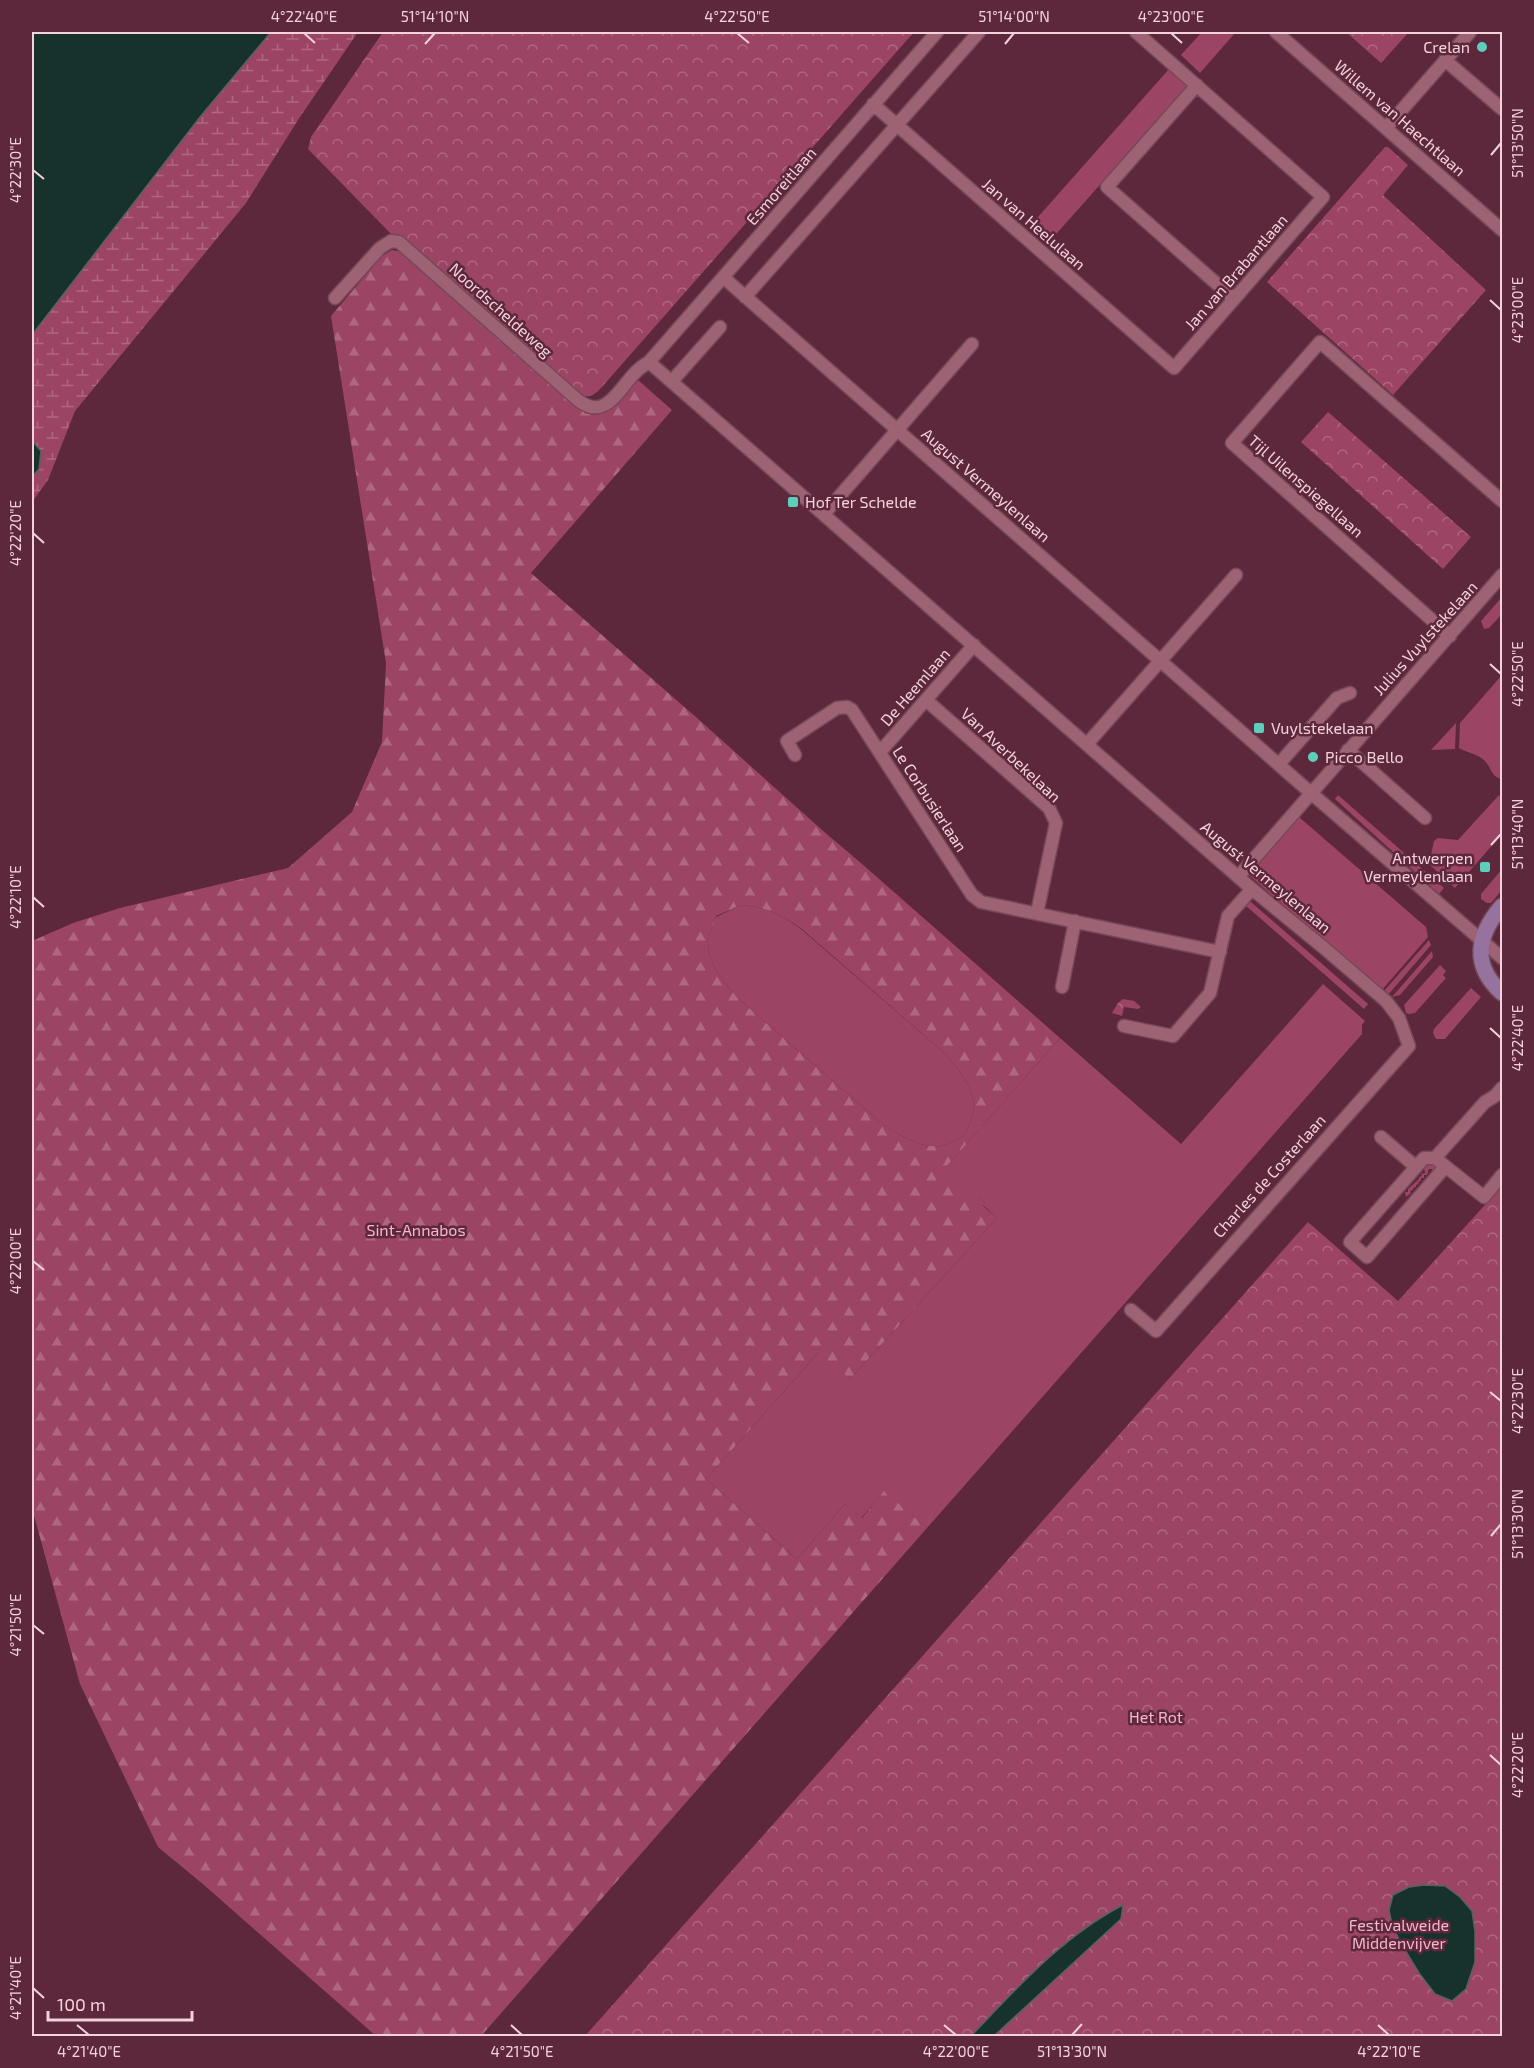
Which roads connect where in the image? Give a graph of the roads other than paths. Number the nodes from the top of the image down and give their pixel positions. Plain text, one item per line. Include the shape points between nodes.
1 (937, 32) edge
2 (979, 32) edge
3 (1136, 32) edge
4 (1276, 32) edge
5 (1470, 32) edge
6 (1445, 60) junction
7 (1197, 85) junction
8 (873, 104) junction
9 (1503, 109) edge
10 (896, 125) junction
11 (1386, 128) junction
12 (1503, 230) edge
13 (723, 277) junction
14 (745, 297) junction
15 (335, 298) dead end
16 (1234, 299) junction
17 (720, 327) dead end
18 (972, 344) dead end
19 (649, 362) junction
20 (1174, 368) joint
21 (672, 381) junction
22 (897, 429) junction
23 (1503, 501) edge
24 (824, 514) junction
25 (1236, 575) dead end
26 (1503, 575) edge
27 (1450, 636) junction
28 (974, 645) junction
29 (1160, 660) junction
30 (1350, 693) dead end
31 (926, 700) junction
32 (1087, 744) junction
33 (1348, 750) junction
34 (880, 752) junction
35 (795, 755) dead end
36 (1279, 764) junction
37 (1311, 793) junction
38 (1425, 818) dead end
39 (1238, 877) junction
40 (1251, 890) junction
41 (1503, 906) edge
42 (1037, 913) junction
43 (1075, 921) junction
44 (1503, 943) edge
45 (1485, 944) junction
46 (1220, 952) junction
47 (1503, 958) edge
48 (1062, 987) dead end
49 (1503, 993) edge
50 (1124, 1026) dead end
51 (1409, 1046) joint
52 (1503, 1088) edge
53 (1381, 1137) dead end
54 (1435, 1158) junction
55 (1416, 1167) junction
56 (1445, 1167) junction
57 (1503, 1175) edge
58 (1131, 1310) dead end

1 - 8 street, Esmoreitlaan
2 - 10 street
3 - 7 street
4 - 11 street, Willem van Haechtlaan
5 - 6 street
6 - 9 street
6 - 11 street
7 - 16 street, Jan van Brabantlaan via 1323,197
7 - 16 street via 1107,188
8 - 10 street, Jan van Heelulaan
8 - 13 street, Esmoreitlaan
10 - 14 street
10 - 20 street, Jan van Heelulaan
11 - 12 street, Willem van Haechtlaan
13 - 14 street, August Vermeylenlaan
13 - 19 street, Esmoreitlaan
14 - 22 street, August Vermeylenlaan
15 - 19 street, Noordscheldeweg via 380,248 391,241 399,242 585,405 608,403
16 - 20 street, Jan van Brabantlaan
17 - 21 street
18 - 22 street, August Vermeylenlaan
19 - 21 street, August Vermeylenlaan
21 - 24 street, August Vermeylenlaan
22 - 24 street, August Vermeylenlaan
22 - 29 street, August Vermeylenlaan
23 - 27 street, Tijl Uilenspiegellaan via 1320,342 1232,443
24 - 28 street, August Vermeylenlaan
25 - 29 street
26 - 27 street, Julius Vuylstekelaan
27 - 33 street, Julius Vuylstekelaan
28 - 31 street, De Heemlaan
28 - 32 street, August Vermeylenlaan
29 - 32 street
29 - 36 street, August Vermeylenlaan
30 - 36 street via 1337,698
31 - 34 street, De Heemlaan
31 - 42 street, Van Averbekelaan via 1049,808 1056,823
32 - 39 street, August Vermeylenlaan
33 - 37 street, Julius Vuylstekelaan
33 - 38 street
34 - 35 street, Le Corbusierlaan via 852,710 842,706 787,741
34 - 42 street, Le Corbusierlaan via 972,895 981,902
36 - 37 street, August Vermeylenlaan
37 - 39 street, Julius Vuylstekelaan
37 - 45 street, August Vermeylenlaan
39 - 40 street, August Vermeylenlaan
40 - 46 street via 1228,916
40 - 51 street, August Vermeylenlaan via 1386,1001 1399,1018
41 - 45 main road
42 - 43 street, Le Corbusierlaan
43 - 46 street, Le Corbusierlaan
43 - 48 street
44 - 45 street
45 - 47 street, August Vermeylenlaan
45 - 49 main road via 1481,956 1486,971
46 - 50 street via 1210,993 1173,1036
51 - 58 street, Charles de Costerlaan via 1155,1331
52 - 54 street via 1485,1102
53 - 55 street
54 - 55 street via 1424,1158
54 - 56 street
55 - 56 street via 1350,1242 1366,1257
56 - 57 street via 1484,1197

